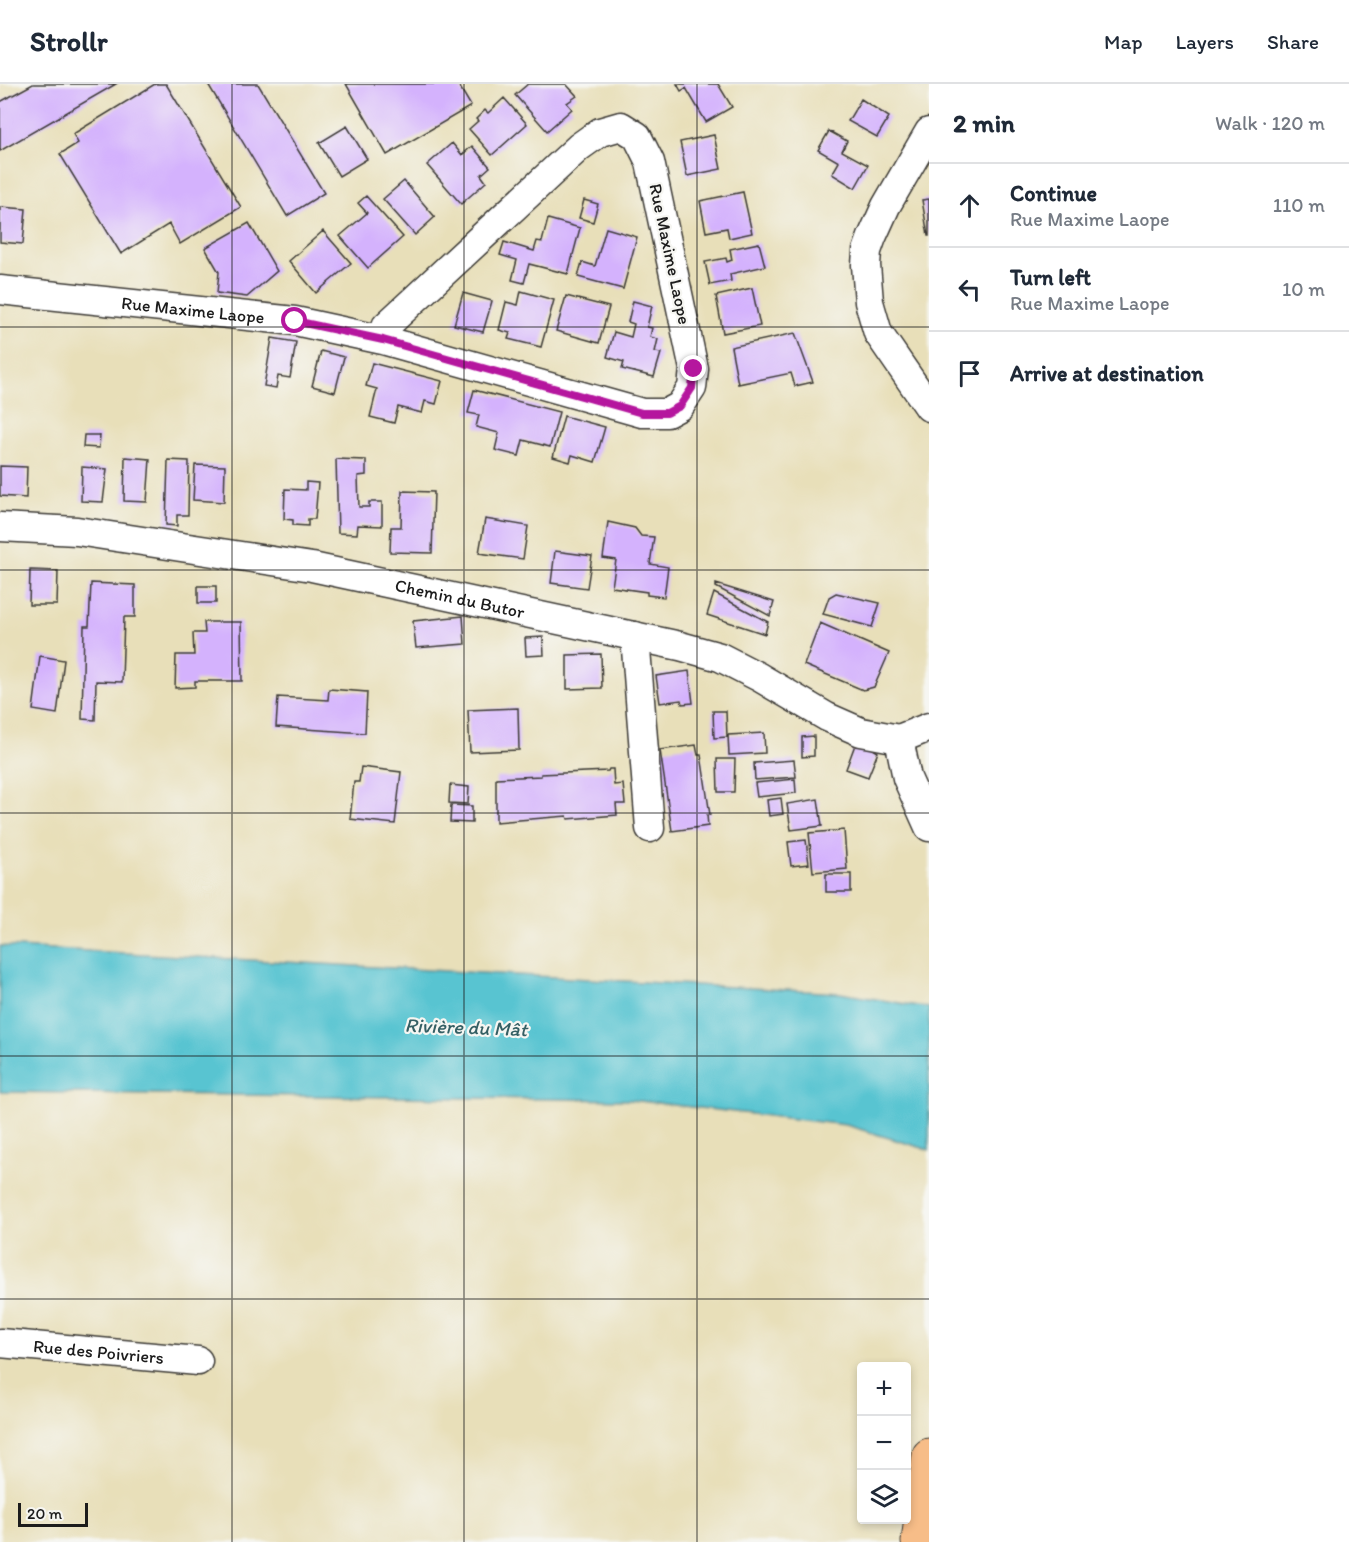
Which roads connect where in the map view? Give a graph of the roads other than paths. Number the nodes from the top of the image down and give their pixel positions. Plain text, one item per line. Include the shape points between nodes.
1 (929, 132) edge
2 (0, 290) edge
3 (383, 340) junction
4 (929, 407) edge
5 (0, 527) edge
6 (635, 636) junction
7 (929, 727) edge
8 (899, 738) junction
9 (929, 827) edge
10 (650, 828) dead end
11 (0, 1343) edge
12 (198, 1361) dead end
13 (929, 1455) edge
14 (918, 1542) edge

1 - 4 street via 886,206 867,251 866,266 869,302 878,333
2 - 3 street, Rue Maxime Laope via 295,321
3 - 3 street, Rue Maxime Laope via 642,413 667,413 680,406 692,388 694,369 650,162 637,136 621,126 600,132 579,147 386,326
5 - 6 street, Chemin du Butor via 77,531 312,567
6 - 8 street, Chemin du Butor via 720,657 827,717 861,732
6 - 10 street
7 - 8 street
8 - 9 street via 907,778
11 - 12 street, Rue des Poivriers
13 - 14 highway

